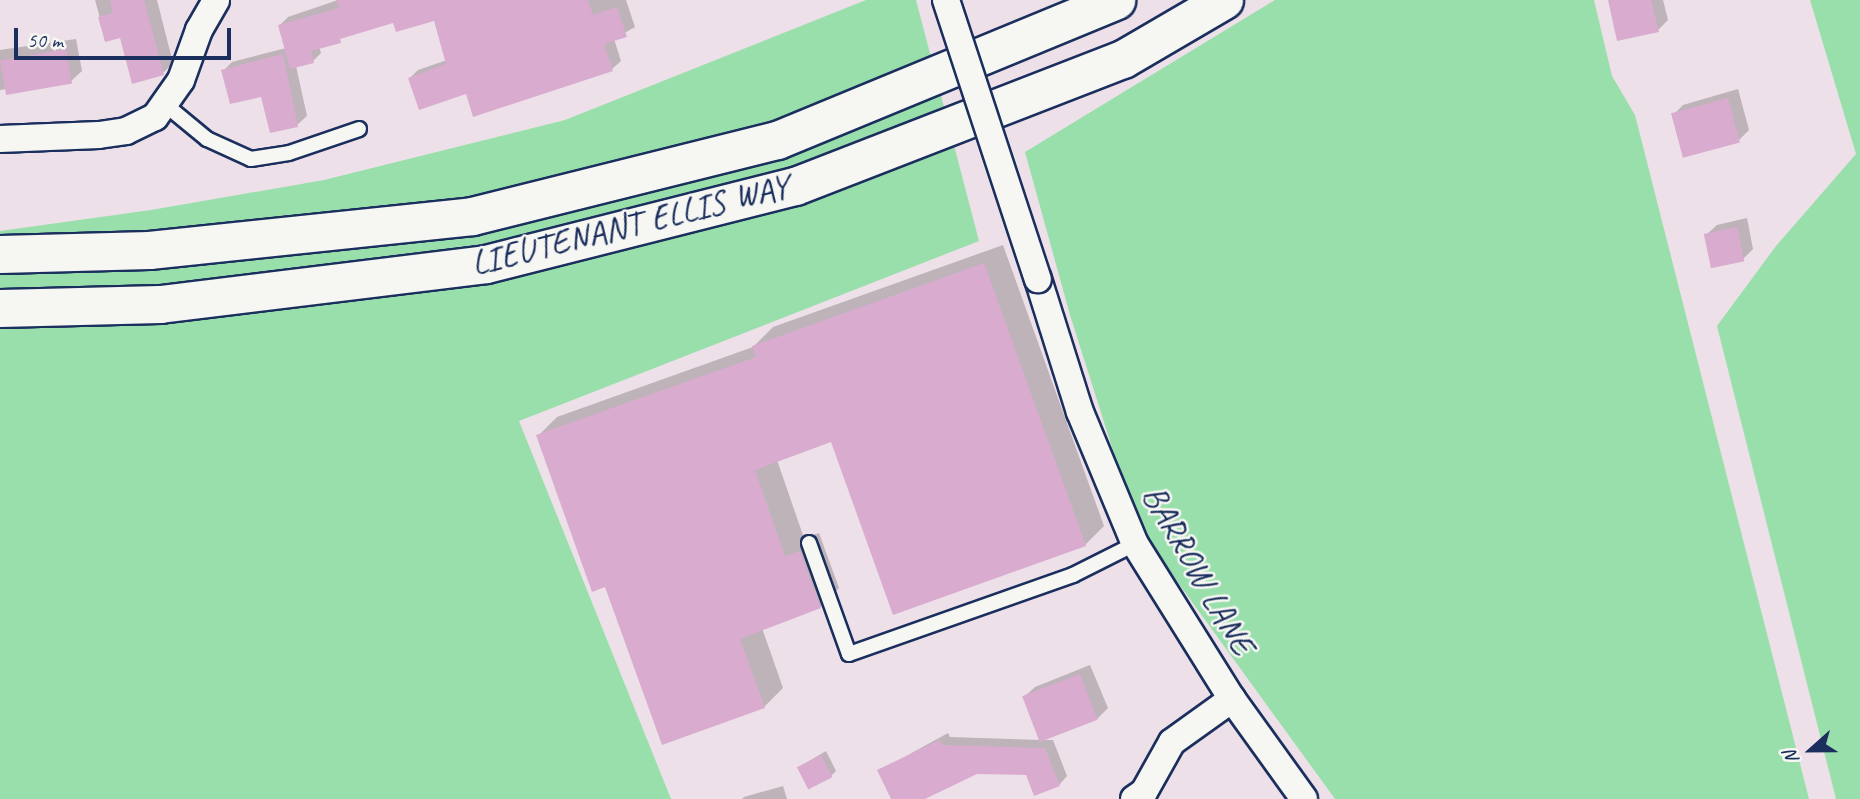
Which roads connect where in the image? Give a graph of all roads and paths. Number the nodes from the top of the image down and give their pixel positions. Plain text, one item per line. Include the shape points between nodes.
1 (216, 0) edge
2 (946, 0) edge
3 (1116, 0) edge
4 (1224, 0) edge
5 (167, 106) junction
6 (359, 129) dead end
7 (0, 139) edge
8 (0, 254) edge
9 (0, 308) edge
10 (809, 543) dead end
11 (1135, 544) junction
12 (1232, 699) junction
13 (1134, 799) edge
14 (1304, 799) edge

1 - 5 street
2 - 11 street, BARROW LANE, bridge via 1080,412
3 - 8 main road, LIEUTENANT ELLIS WAY via 777,140 472,215 149,250
4 - 9 main road, LIEUTENANT ELLIS WAY via 1123,59 795,186 500,261 160,304
5 - 6 lane via 207,139 251,159 289,153
5 - 7 street via 126,131
10 - 11 lane via 849,654 1073,575
11 - 12 street, BARROW LANE
12 - 13 street via 1172,742 1143,792
12 - 14 street, BARROW LANE

